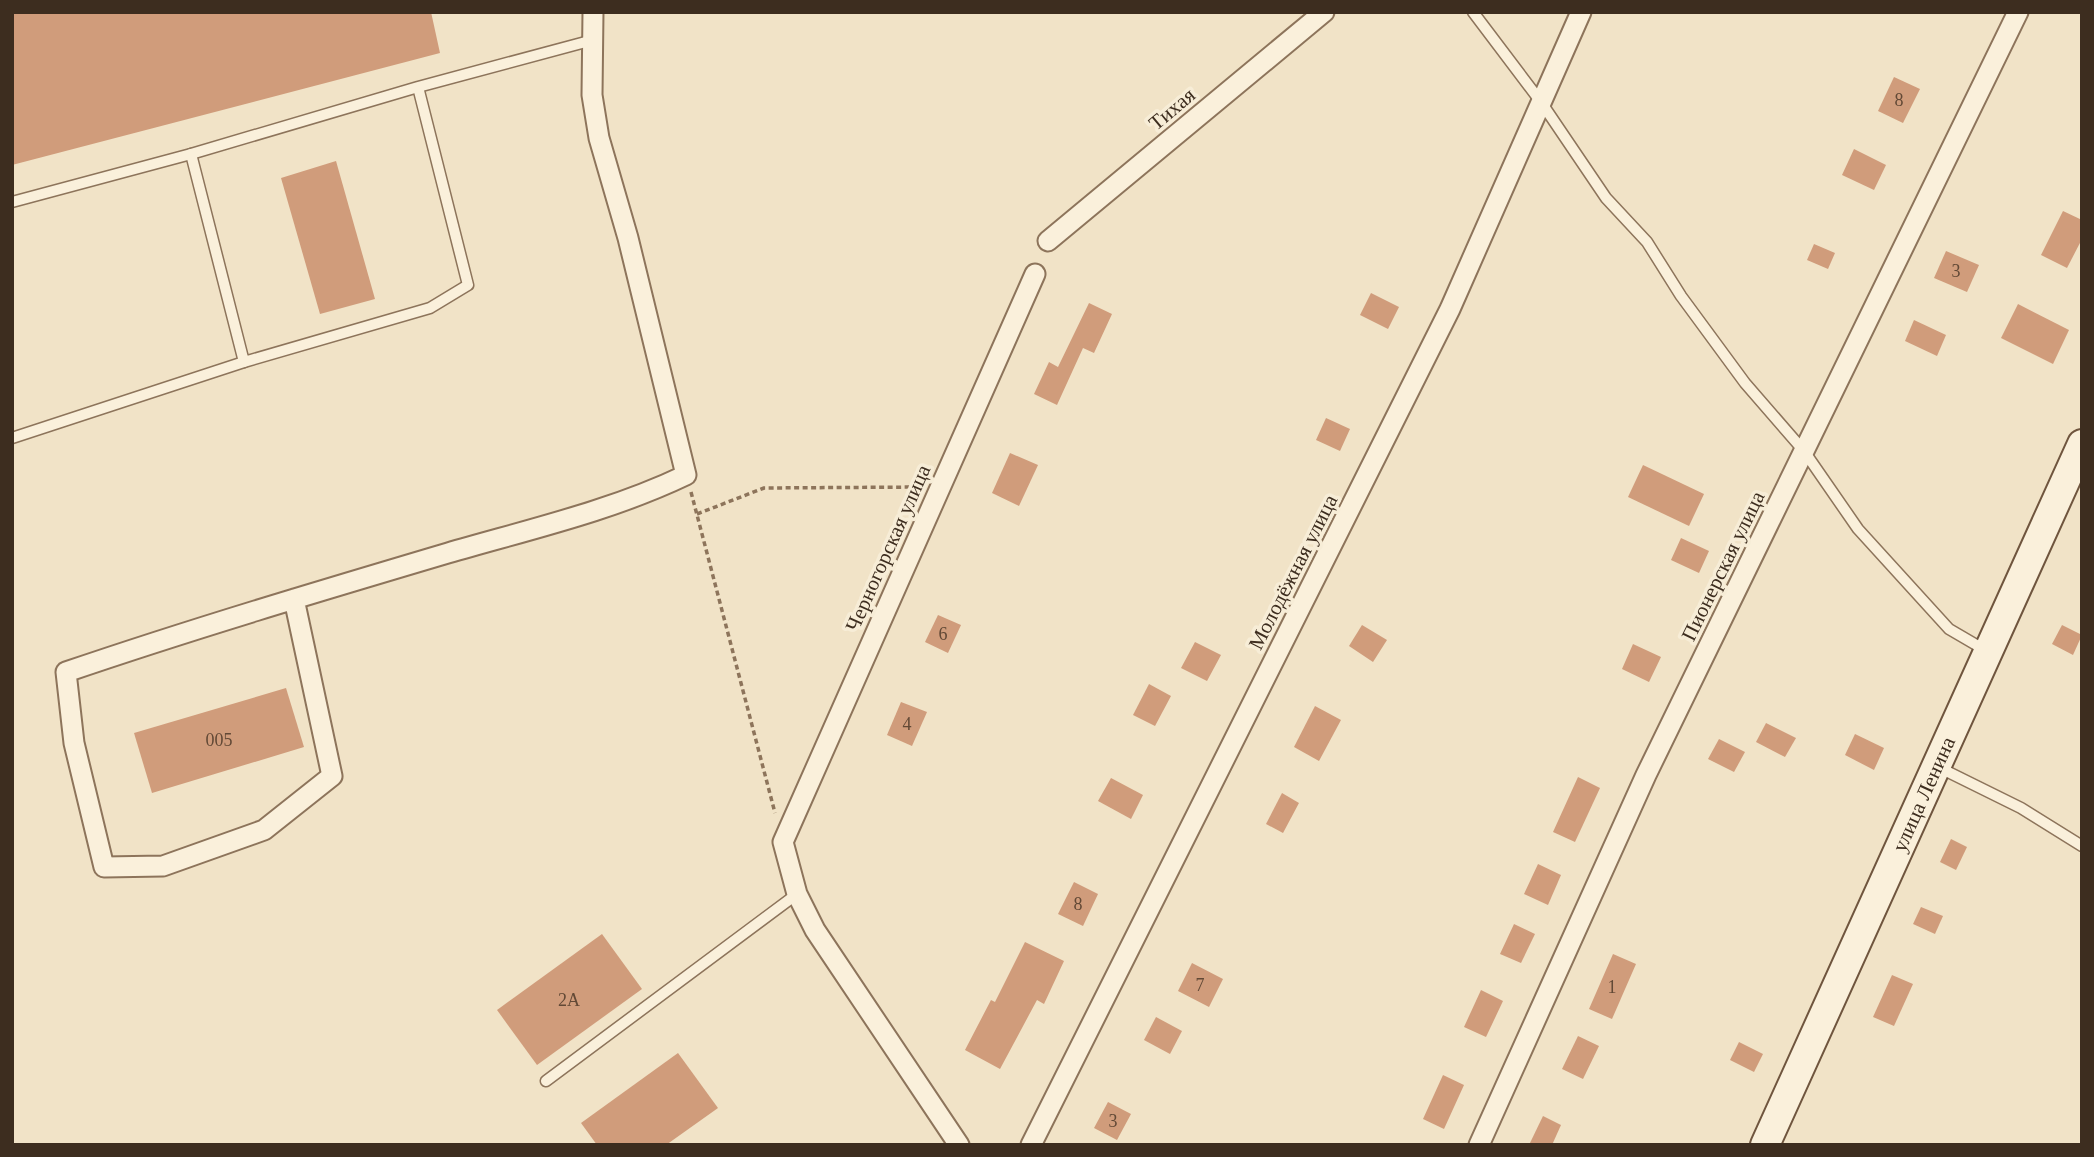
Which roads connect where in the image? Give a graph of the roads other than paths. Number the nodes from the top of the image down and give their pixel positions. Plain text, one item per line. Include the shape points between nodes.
1 (593, 12) edge
2 (1324, 12) edge
3 (1473, 12) edge
4 (1581, 12) edge
5 (2018, 12) edge
6 (593, 40) junction
7 (418, 87) junction
8 (1541, 102) junction
9 (191, 154) junction
10 (12, 202) edge
11 (1048, 241) dead end
12 (1035, 274) dead end
13 (244, 362) junction
14 (12, 438) edge
15 (2082, 444) edge
16 (1804, 451) junction
17 (294, 598) junction
18 (1989, 652) junction
19 (1934, 765) junction
20 (2082, 846) edge
21 (797, 894) junction
22 (546, 1080) dead end
23 (959, 1145) edge
24 (1031, 1145) edge
25 (1479, 1145) edge
26 (1765, 1145) edge

1 - 6 street
2 - 11 street, Тихая
3 - 8 lane
4 - 8 street, Молодёжная улица
5 - 16 street, Пионерская улица
6 - 7 lane
6 - 17 street via 592,95 599,138 686,475 608,506
7 - 9 lane
7 - 13 lane via 468,285 430,308
8 - 16 lane via 1606,198 1647,242 1745,383
8 - 24 street, Молодёжная улица via 1450,309
9 - 10 lane
9 - 13 lane
12 - 21 street, Черногорская улица via 783,842
13 - 14 lane
15 - 18 street, улица Ленина
16 - 18 lane via 1858,529 1917,596 1950,629
16 - 25 street, Пионерская улица via 1646,775
17 - 17 street via 66,672 74,743 104,867 163,866 264,830 332,776
18 - 19 street, улица Ленина
19 - 20 lane via 2021,808
19 - 26 street, улица Ленина
21 - 22 lane
21 - 23 street via 815,930

